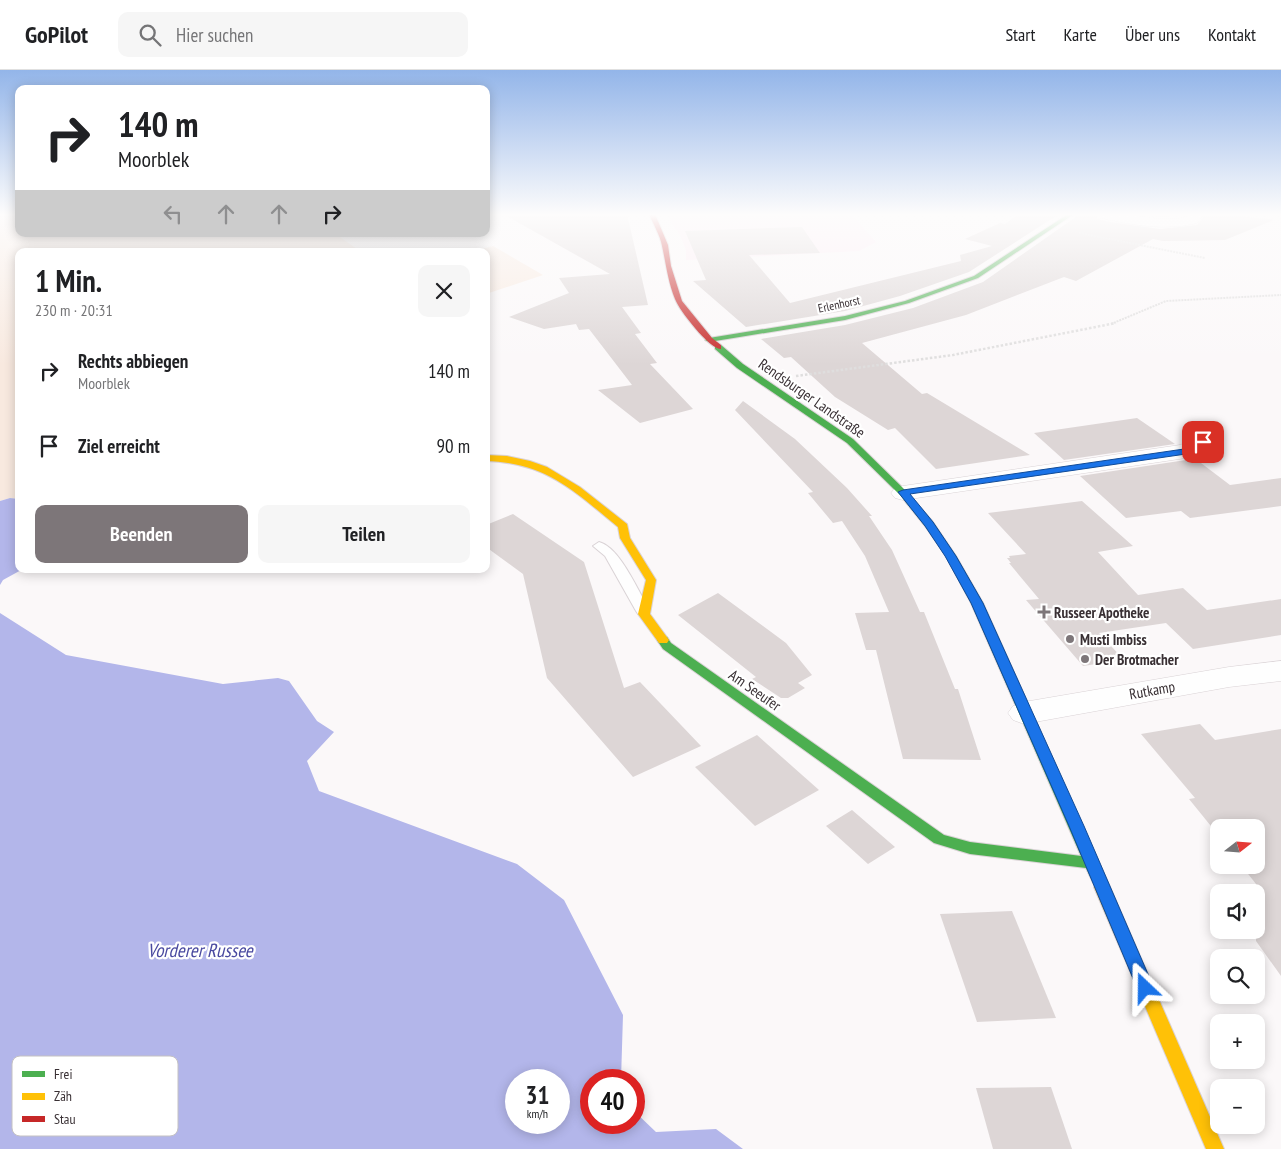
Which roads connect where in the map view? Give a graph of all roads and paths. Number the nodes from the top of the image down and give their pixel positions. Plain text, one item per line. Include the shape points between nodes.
1 (668, 264) edge
2 (995, 264) edge
3 (1281, 295) edge
4 (709, 340) junction
5 (808, 374) dead end
6 (1203, 442) dead end
7 (490, 457) edge
8 (903, 492) junction
9 (599, 546) dead end
10 (644, 614) junction
11 (1281, 671) edge
12 (1024, 713) junction
13 (1091, 863) junction
14 (1215, 1149) edge

1 - 4 street, Rendsburger Landstraße via 679,301
2 - 4 street, Erlenhorst via 976,277 907,302 836,320
3 - 5 path via 1166,301 1116,323 953,355
4 - 8 street, Rendsburger Landstraße via 740,366 850,441
6 - 8 street via 1186,451
7 - 10 street via 522,458 547,469 623,526 625,538 651,580
8 - 12 street, Rendsburger Landstraße via 929,524 964,579
9 - 10 lane via 610,554
10 - 13 street, Am Seeufer via 667,646 939,839 970,848
11 - 12 street, Rutkamp via 1229,676
12 - 13 street, Rendsburger Landstraße
13 - 14 street, Rendsburger Landstraße

